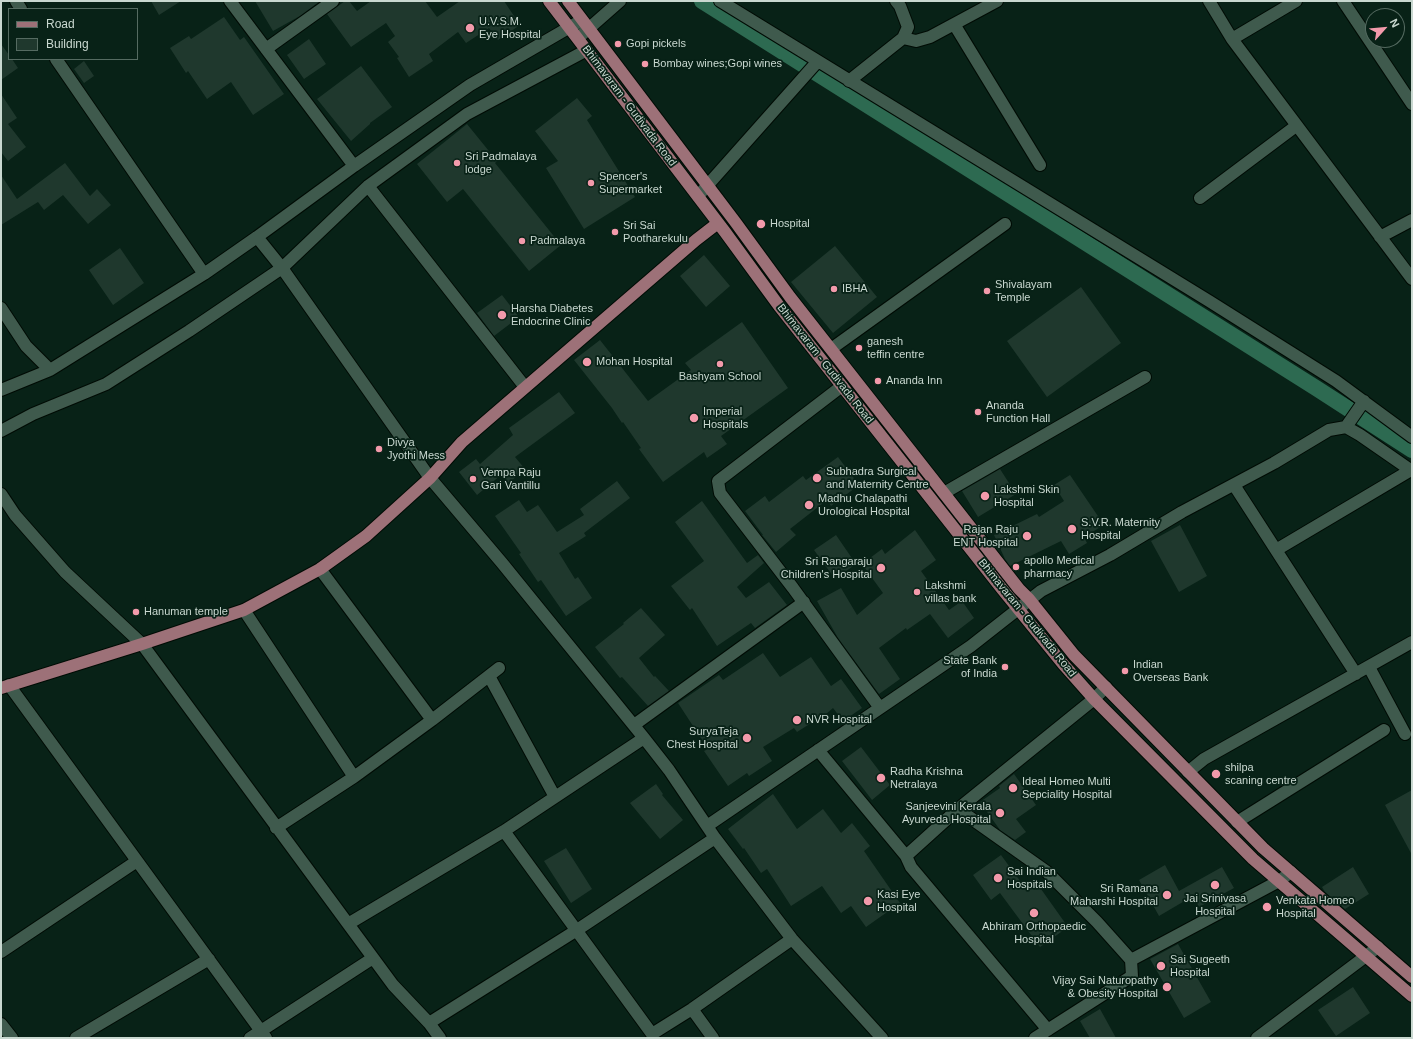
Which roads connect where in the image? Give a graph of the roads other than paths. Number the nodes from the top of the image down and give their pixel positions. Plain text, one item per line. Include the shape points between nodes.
1 (230, 1) edge
2 (333, 1) edge
3 (548, 1) edge
4 (568, 1) edge
5 (620, 1) edge
6 (720, 1) edge
7 (896, 1) edge
8 (997, 1) edge
9 (1209, 1) edge
10 (1296, 1) edge
11 (1343, 1) edge
12 (585, 24) junction
13 (954, 24) junction
14 (568, 28) junction
15 (578, 38) junction
16 (903, 38) junction
17 (1232, 39) junction
18 (266, 49) junction
19 (587, 50) junction
20 (57, 60) edge
21 (818, 62) junction
22 (850, 81) junction
23 (1412, 104) edge
24 (1296, 126) junction
25 (1040, 165) dead end
26 (354, 166) junction
27 (368, 186) junction
28 (708, 186) junction
29 (698, 196) junction
30 (1200, 198) dead end
31 (729, 214) junction
32 (1412, 220) edge
33 (718, 223) junction
34 (1005, 224) dead end
35 (257, 237) junction
36 (1380, 237) junction
37 (282, 268) junction
38 (204, 274) junction
39 (1412, 279) edge
40 (1, 308) edge
41 (831, 349) junction
42 (50, 370) junction
43 (1145, 377) dead end
44 (842, 386) junction
45 (525, 387) junction
46 (1, 390) edge
47 (1363, 402) junction
48 (1346, 427) junction
49 (1, 431) edge
50 (1412, 437) edge
51 (1412, 471) edge
52 (430, 478) junction
53 (1234, 484) junction
54 (944, 493) junction
55 (1, 494) edge
56 (1276, 550) junction
57 (320, 569) junction
58 (1028, 599) junction
59 (804, 602) junction
60 (1018, 607) junction
61 (244, 610) junction
62 (1412, 642) edge
63 (142, 644) junction
64 (1369, 667) junction
65 (1356, 674) junction
66 (5, 687) edge
67 (1106, 687) junction
68 (1094, 699) junction
69 (880, 708) junction
70 (432, 720) junction
71 (634, 725) junction
72 (1384, 730) dead end
73 (1405, 734) dead end
74 (644, 738) junction
75 (818, 750) junction
76 (1188, 772) junction
77 (354, 777) junction
78 (555, 797) junction
79 (958, 809) junction
80 (1237, 822) junction
81 (707, 826) junction
82 (276, 828) junction
83 (504, 831) junction
84 (715, 838) junction
85 (906, 856) junction
86 (137, 861) junction
87 (1291, 872) junction
88 (1279, 881) junction
89 (348, 924) junction
90 (577, 930) junction
91 (792, 939) junction
92 (1378, 947) junction
93 (1, 952) edge
94 (1367, 957) junction
95 (373, 958) junction
96 (209, 959) junction
97 (1131, 960) junction
98 (1412, 977) edge
99 (1412, 996) edge
100 (692, 1009) junction
101 (429, 1023) junction
102 (1, 1024) edge
103 (1048, 1030) junction
104 (264, 1035) edge
105 (649, 1036) edge
106 (12, 1038) edge
107 (76, 1038) edge
108 (250, 1038) edge
109 (440, 1038) edge
110 (713, 1038) edge
111 (882, 1038) edge
112 (1035, 1038) edge
113 (1257, 1038) edge

1 - 18 street
2 - 18 street
3 - 14 main road, Bhimavaram - Gudivada Road
4 - 12 main road, Bhimavaram - Gudivada Road
5 - 12 street
6 - 21 street
7 - 16 street via 908,27
8 - 13 street
9 - 17 street
10 - 17 street
11 - 23 street
12 - 14 street
12 - 15 street
12 - 28 main road, Bhimavaram - Gudivada Road
13 - 16 street via 924,39 916,41
13 - 25 street
14 - 15 main road, Bhimavaram - Gudivada Road
14 - 26 street via 470,85
15 - 19 main road, Bhimavaram - Gudivada Road
16 - 22 street
17 - 24 street
18 - 26 street
19 - 27 street via 467,114
19 - 29 main road, Bhimavaram - Gudivada Road
20 - 38 street
21 - 22 street
21 - 28 street
22 - 47 street via 1209,301 1336,381
24 - 30 street
24 - 36 street
26 - 35 street
27 - 37 street
27 - 45 street
28 - 29 street
28 - 31 main road, Bhimavaram - Gudivada Road
29 - 33 main road, Bhimavaram - Gudivada Road
31 - 33 street
31 - 41 main road, Bhimavaram - Gudivada Road
32 - 36 street
33 - 44 main road, Bhimavaram - Gudivada Road
33 - 45 main road
34 - 41 street
35 - 37 street
35 - 38 street
36 - 39 street
37 - 49 street via 189,332 106,384 33,414
37 - 52 street
38 - 42 street
40 - 42 street via 26,346
41 - 54 main road, Bhimavaram - Gudivada Road
42 - 46 street
43 - 54 street
44 - 59 street via 718,481 720,493
44 - 60 main road, Bhimavaram - Gudivada Road
45 - 52 main road via 462,442
47 - 48 street
47 - 50 street
48 - 51 street
48 - 53 street via 1329,430
51 - 56 street
52 - 57 main road via 366,536
52 - 71 street
53 - 56 street
53 - 58 street
54 - 58 main road, Bhimavaram - Gudivada Road
55 - 63 street via 15,515 65,572
56 - 65 street
57 - 61 main road
57 - 70 street
58 - 60 street
58 - 67 main road, Bhimavaram - Gudivada Road via 1074,655
59 - 69 street
59 - 71 street
60 - 68 main road, Bhimavaram - Gudivada Road
60 - 69 street via 971,646
61 - 63 main road
61 - 77 street
62 - 64 street
63 - 66 main road
63 - 82 street
64 - 65 street
64 - 73 street
65 - 76 street via 1204,759
66 - 86 street
67 - 68 street
67 - 76 main road, Bhimavaram - Gudivada Road
68 - 79 street
68 - 88 main road, Bhimavaram - Gudivada Road via 1253,859
69 - 75 street
70 - 77 street
70 - 78 street via 494,672
71 - 74 street
72 - 80 street
74 - 78 street
74 - 81 street
75 - 81 street
75 - 85 street
76 - 80 main road, Bhimavaram - Gudivada Road
77 - 82 street
78 - 83 street
79 - 85 street
79 - 97 street via 1047,872
80 - 87 main road, Bhimavaram - Gudivada Road
81 - 84 street
82 - 89 street
83 - 89 street
83 - 90 street
84 - 90 street
84 - 91 street
85 - 103 street via 911,868
86 - 93 street
86 - 96 street
87 - 88 street
87 - 92 main road, Bhimavaram - Gudivada Road
88 - 94 main road, Bhimavaram - Gudivada Road
88 - 97 street
89 - 95 street
90 - 101 street
90 - 105 street
91 - 100 street
91 - 111 street
92 - 94 street
92 - 98 main road, Bhimavaram - Gudivada Road
94 - 99 main road, Bhimavaram - Gudivada Road
94 - 113 street
95 - 101 street via 393,985
95 - 104 street
96 - 104 street
96 - 107 street
97 - 103 street via 1132,976
100 - 105 street
100 - 110 street
101 - 109 street
102 - 106 street
103 - 112 street
104 - 108 street

